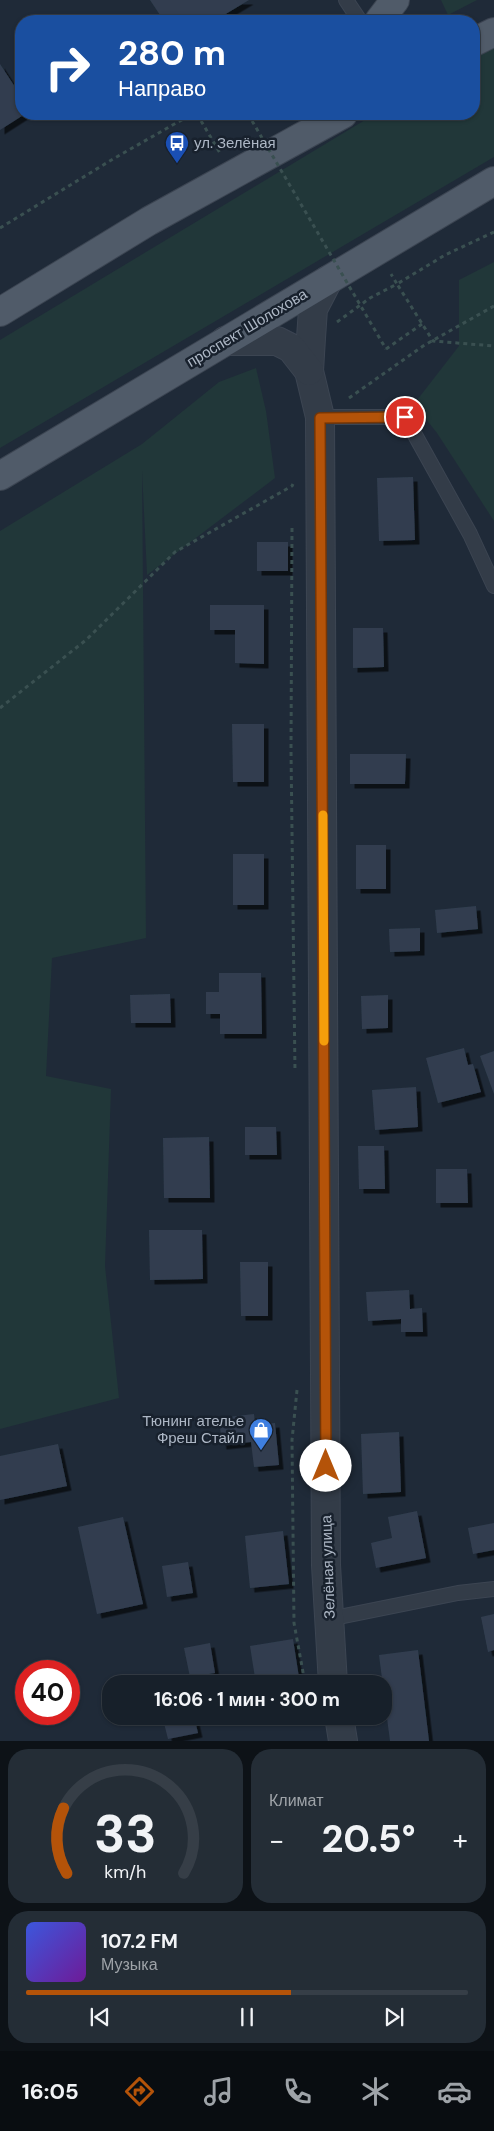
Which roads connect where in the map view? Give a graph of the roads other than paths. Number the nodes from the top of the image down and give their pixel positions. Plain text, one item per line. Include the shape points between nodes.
1 (346, 0) edge
2 (394, 0) edge
3 (356, 15) edge
4 (383, 15) edge
5 (494, 32) edge
6 (480, 39) edge
7 (321, 121) edge
8 (492, 183) edge
9 (328, 280) junction
10 (0, 312) edge
11 (224, 341) junction
12 (310, 371) junction
13 (320, 418) junction
14 (0, 476) edge
15 (494, 586) edge
16 (494, 1589) edge
17 (329, 1618) junction
18 (332, 1675) edge
19 (340, 1725) edge
20 (343, 1741) edge

1 - 3 lane
2 - 4 main road
5 - 6 main road
7 - 10 main road
8 - 9 main road, проспект Шолохова
9 - 11 main road, проспект Шолохова
9 - 12 street, Зелёная улица via 313,309
11 - 12 street, Зелёная улица via 277,341 290,348
11 - 14 main road, проспект Шолохова
12 - 13 street, Зелёная улица
13 - 15 lane via 405,417 470,534
13 - 17 street, Зелёная улица via 326,1565
16 - 17 lane
17 - 18 street, Зелёная улица
19 - 20 street

